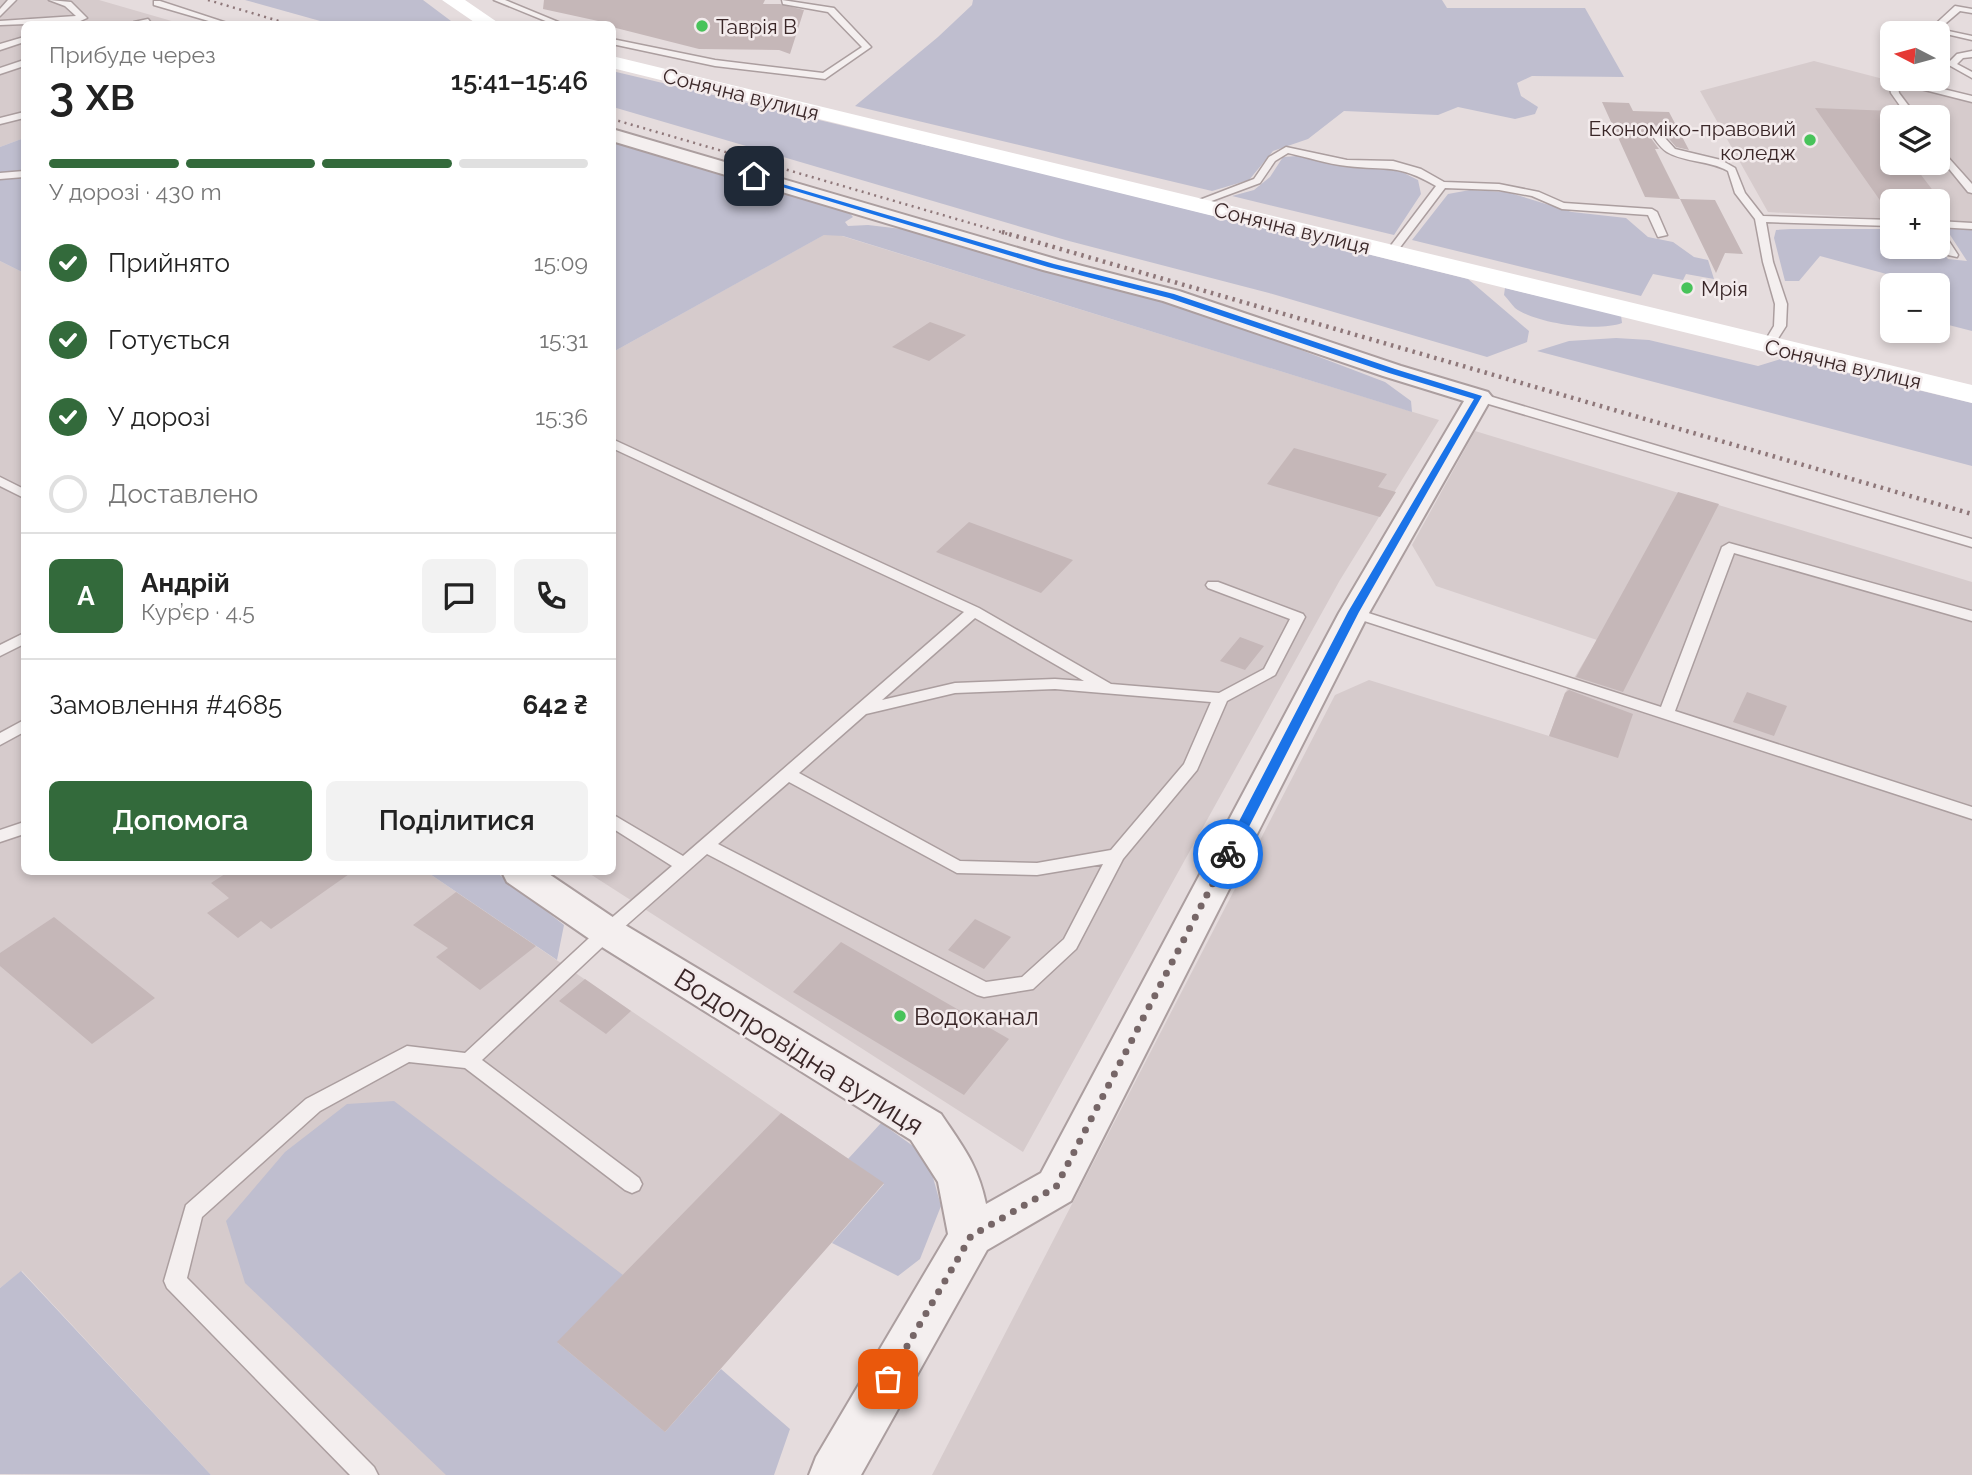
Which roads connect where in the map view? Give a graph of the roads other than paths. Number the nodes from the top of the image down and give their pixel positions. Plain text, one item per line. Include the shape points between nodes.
1 (12, 0) edge
2 (52, 0) edge
3 (452, 0) edge
4 (498, 0) edge
5 (786, 0) edge
6 (157, 4) dead end
7 (1972, 11) edge
8 (0, 14) edge
9 (83, 18) junction
10 (33, 21) edge
11 (74, 21) edge
12 (216, 21) edge
13 (485, 21) edge
14 (551, 21) edge
15 (21, 22) edge
16 (0, 23) edge
17 (1972, 38) edge
18 (21, 40) edge
19 (616, 42) edge
20 (0, 47) edge
21 (1972, 54) edge
22 (616, 63) edge
23 (21, 64) edge
24 (0, 71) edge
25 (1972, 75) edge
26 (1972, 99) edge
27 (1904, 105) edge
28 (21, 116) edge
29 (0, 121) edge
30 (1653, 130) dead end
31 (616, 136) edge
32 (1950, 164) edge
33 (21, 174) edge
34 (0, 176) edge
35 (1442, 186) junction
36 (1972, 190) edge
37 (1194, 204) junction
38 (1760, 219) junction
39 (1880, 223) edge
40 (1950, 225) edge
41 (1972, 226) edge
42 (1662, 234) dead end
43 (1950, 250) edge
44 (1391, 252) junction
45 (1953, 255) dead end
46 (1768, 346) junction
47 (1972, 394) edge
48 (1479, 397) junction
49 (616, 445) edge
50 (0, 481) edge
51 (21, 492) edge
52 (1972, 543) edge
53 (1213, 584) dead end
54 (974, 611) junction
55 (1354, 612) junction
56 (1972, 616) edge
57 (21, 640) edge
58 (0, 652) edge
59 (1108, 689) junction
60 (1221, 698) junction
61 (862, 710) junction
62 (1666, 714) junction
63 (21, 727) edge
64 (0, 740) edge
65 (789, 775) junction
66 (1972, 813) edge
67 (616, 822) edge
68 (21, 829) edge
69 (0, 836) edge
70 (707, 846) junction
71 (1116, 855) junction
72 (684, 865) junction
73 (524, 875) edge
74 (607, 932) junction
75 (469, 1061) junction
76 (632, 1184) dead end
77 (971, 1236) junction
78 (366, 1475) edge
79 (834, 1475) edge

1 - 8 lane
2 - 9 lane via 68,4
3 - 13 street
4 - 14 lane
5 - 19 lane via 831,10 867,47 825,76 715,63
6 - 12 lane
7 - 17 lane via 1958,8 1933,30
9 - 10 lane
9 - 11 lane
15 - 16 lane
18 - 20 lane
21 - 25 lane via 1951,64
22 - 37 street, Сонячна вулиця
23 - 24 lane
26 - 27 lane via 1892,79
28 - 29 lane
30 - 38 lane via 1671,151 1707,157 1732,170 1740,193
31 - 48 street via 1171,296
32 - 36 lane
33 - 34 lane
35 - 37 lane via 1418,171 1394,164 1347,163 1286,150 1272,159 1256,181
35 - 42 lane via 1499,187 1535,194 1562,206 1652,212
35 - 44 lane
37 - 44 street, Сонячна вулиця
38 - 39 lane
38 - 46 lane via 1781,304 1780,326
40 - 41 lane
43 - 45 lane
44 - 46 street, Сонячна вулиця
46 - 47 street, Сонячна вулиця
48 - 52 lane
48 - 55 street
49 - 54 lane
50 - 51 lane
53 - 60 lane via 1298,617 1270,672
54 - 59 lane
54 - 61 lane
55 - 62 lane
55 - 77 street via 1056,1187
56 - 62 lane via 1729,547
57 - 58 lane
59 - 60 lane
59 - 61 lane via 1055,684 955,688
60 - 71 lane via 1191,766
61 - 65 lane
62 - 66 lane
63 - 64 lane
65 - 70 lane
65 - 71 lane via 957,867 1037,869
67 - 72 lane
68 - 69 lane
70 - 71 lane via 984,990 1027,984 1070,944
70 - 72 lane
72 - 74 lane
73 - 74 street, Водопровідна вулиця
74 - 75 lane
74 - 77 street, Водопровідна вулиця via 926,1127 960,1177
75 - 76 lane
75 - 78 lane via 407,1054 313,1105 193,1212 175,1281
77 - 79 street

